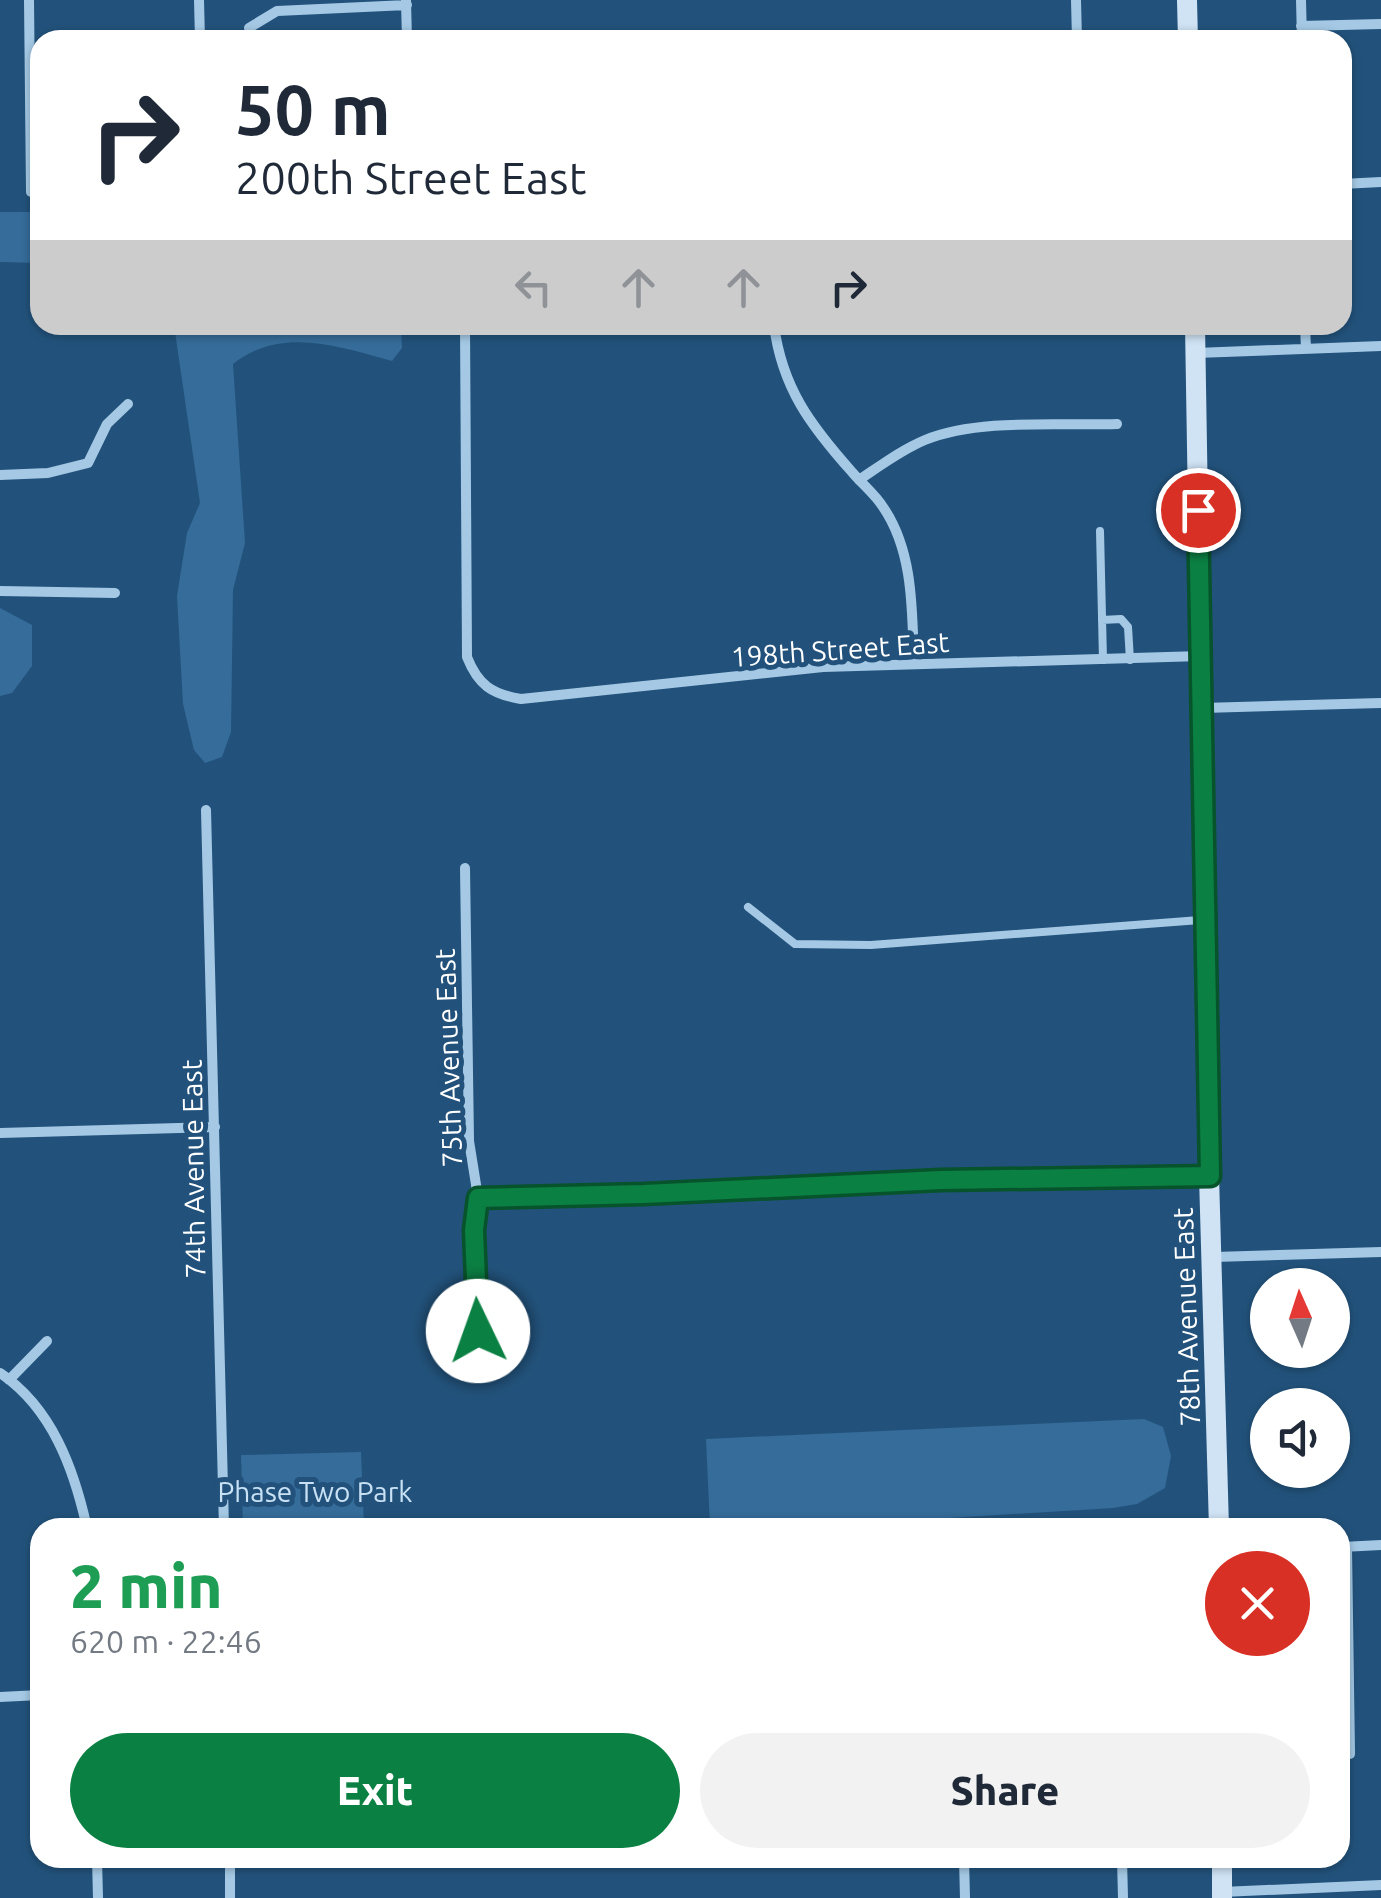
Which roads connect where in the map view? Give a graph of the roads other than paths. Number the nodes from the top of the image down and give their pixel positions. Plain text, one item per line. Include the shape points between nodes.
1 (29, 0) edge
2 (199, 0) edge
3 (1076, 0) edge
4 (1187, 0) edge
5 (1301, 0) edge
6 (406, 2) edge
7 (1381, 24) edge
8 (1302, 26) junction
9 (249, 28) dead end
10 (200, 30) edge
11 (407, 30) edge
12 (1077, 30) edge
13 (1188, 30) edge
14 (1302, 30) edge
15 (30, 64) edge
16 (1381, 182) edge
17 (1352, 183) edge
18 (465, 335) edge
19 (776, 335) edge
20 (1196, 335) edge
21 (1305, 335) edge
22 (1381, 346) edge
23 (1306, 349) junction
24 (1196, 353) junction
25 (128, 404) dead end
26 (1117, 424) dead end
27 (0, 475) edge
28 (859, 480) junction
29 (1100, 530) dead end
30 (0, 590) edge
31 (115, 592) dead end
32 (1102, 620) junction
33 (1201, 656) junction
34 (1103, 660) junction
35 (1130, 660) junction
36 (914, 664) junction
37 (1381, 703) edge
38 (1204, 708) junction
39 (206, 810) dead end
40 (465, 868) dead end
41 (748, 907) dead end
42 (1205, 920) junction
43 (215, 1127) junction
44 (0, 1133) edge
45 (1210, 1176) junction
46 (478, 1198) junction
47 (1381, 1252) edge
48 (1214, 1257) junction
49 (47, 1341) dead end
50 (480, 1365) dead end
51 (5, 1376) edge
52 (84, 1518) edge
53 (224, 1518) edge
54 (1219, 1518) edge
55 (1381, 1545) edge
56 (1350, 1547) edge
57 (30, 1694) edge
58 (0, 1696) edge
59 (97, 1868) edge
60 (230, 1868) edge
61 (964, 1868) edge
62 (1122, 1868) edge
63 (1222, 1868) edge
64 (1381, 1885) edge
65 (1222, 1895) edge
66 (98, 1898) edge
67 (230, 1898) edge
68 (965, 1898) edge
69 (1123, 1898) edge

1 - 15 street
2 - 10 street
3 - 12 street
4 - 13 street
5 - 8 street
6 - 9 street via 277,11
6 - 11 street
7 - 8 street
8 - 14 street
16 - 17 street
18 - 36 street, 198th Street East via 465,626 468,657 486,687 521,699
19 - 28 street via 800,407
20 - 24 street, 78th Avenue East
21 - 23 street
22 - 23 street
23 - 24 street
24 - 33 street, 78th Avenue East
25 - 27 street via 107,424 88,463
26 - 28 street via 962,430 928,439
28 - 36 street via 897,535 911,592
29 - 32 lane
30 - 31 street
32 - 34 lane
32 - 35 lane via 1121,619 1128,627
33 - 35 street, 198th Street East
33 - 38 street, 78th Avenue East
34 - 35 street, 198th Street East
34 - 36 street, 198th Street East
37 - 38 street
38 - 42 street, 78th Avenue East
39 - 43 street, 74th Avenue East
40 - 46 street, 75th Avenue East via 469,1140
41 - 42 lane via 795,944 824,946
42 - 45 street, 78th Avenue East
43 - 44 street
43 - 53 street, 74th Avenue East
45 - 46 street
45 - 48 street, 78th Avenue East
46 - 50 street, 75th Avenue East
47 - 48 street
48 - 54 street, 78th Avenue East
49 - 51 street
51 - 52 street via 40,1412 66,1454
55 - 56 street
57 - 58 street
59 - 66 street
60 - 67 street
61 - 68 street
62 - 69 street
63 - 65 street
64 - 65 street

